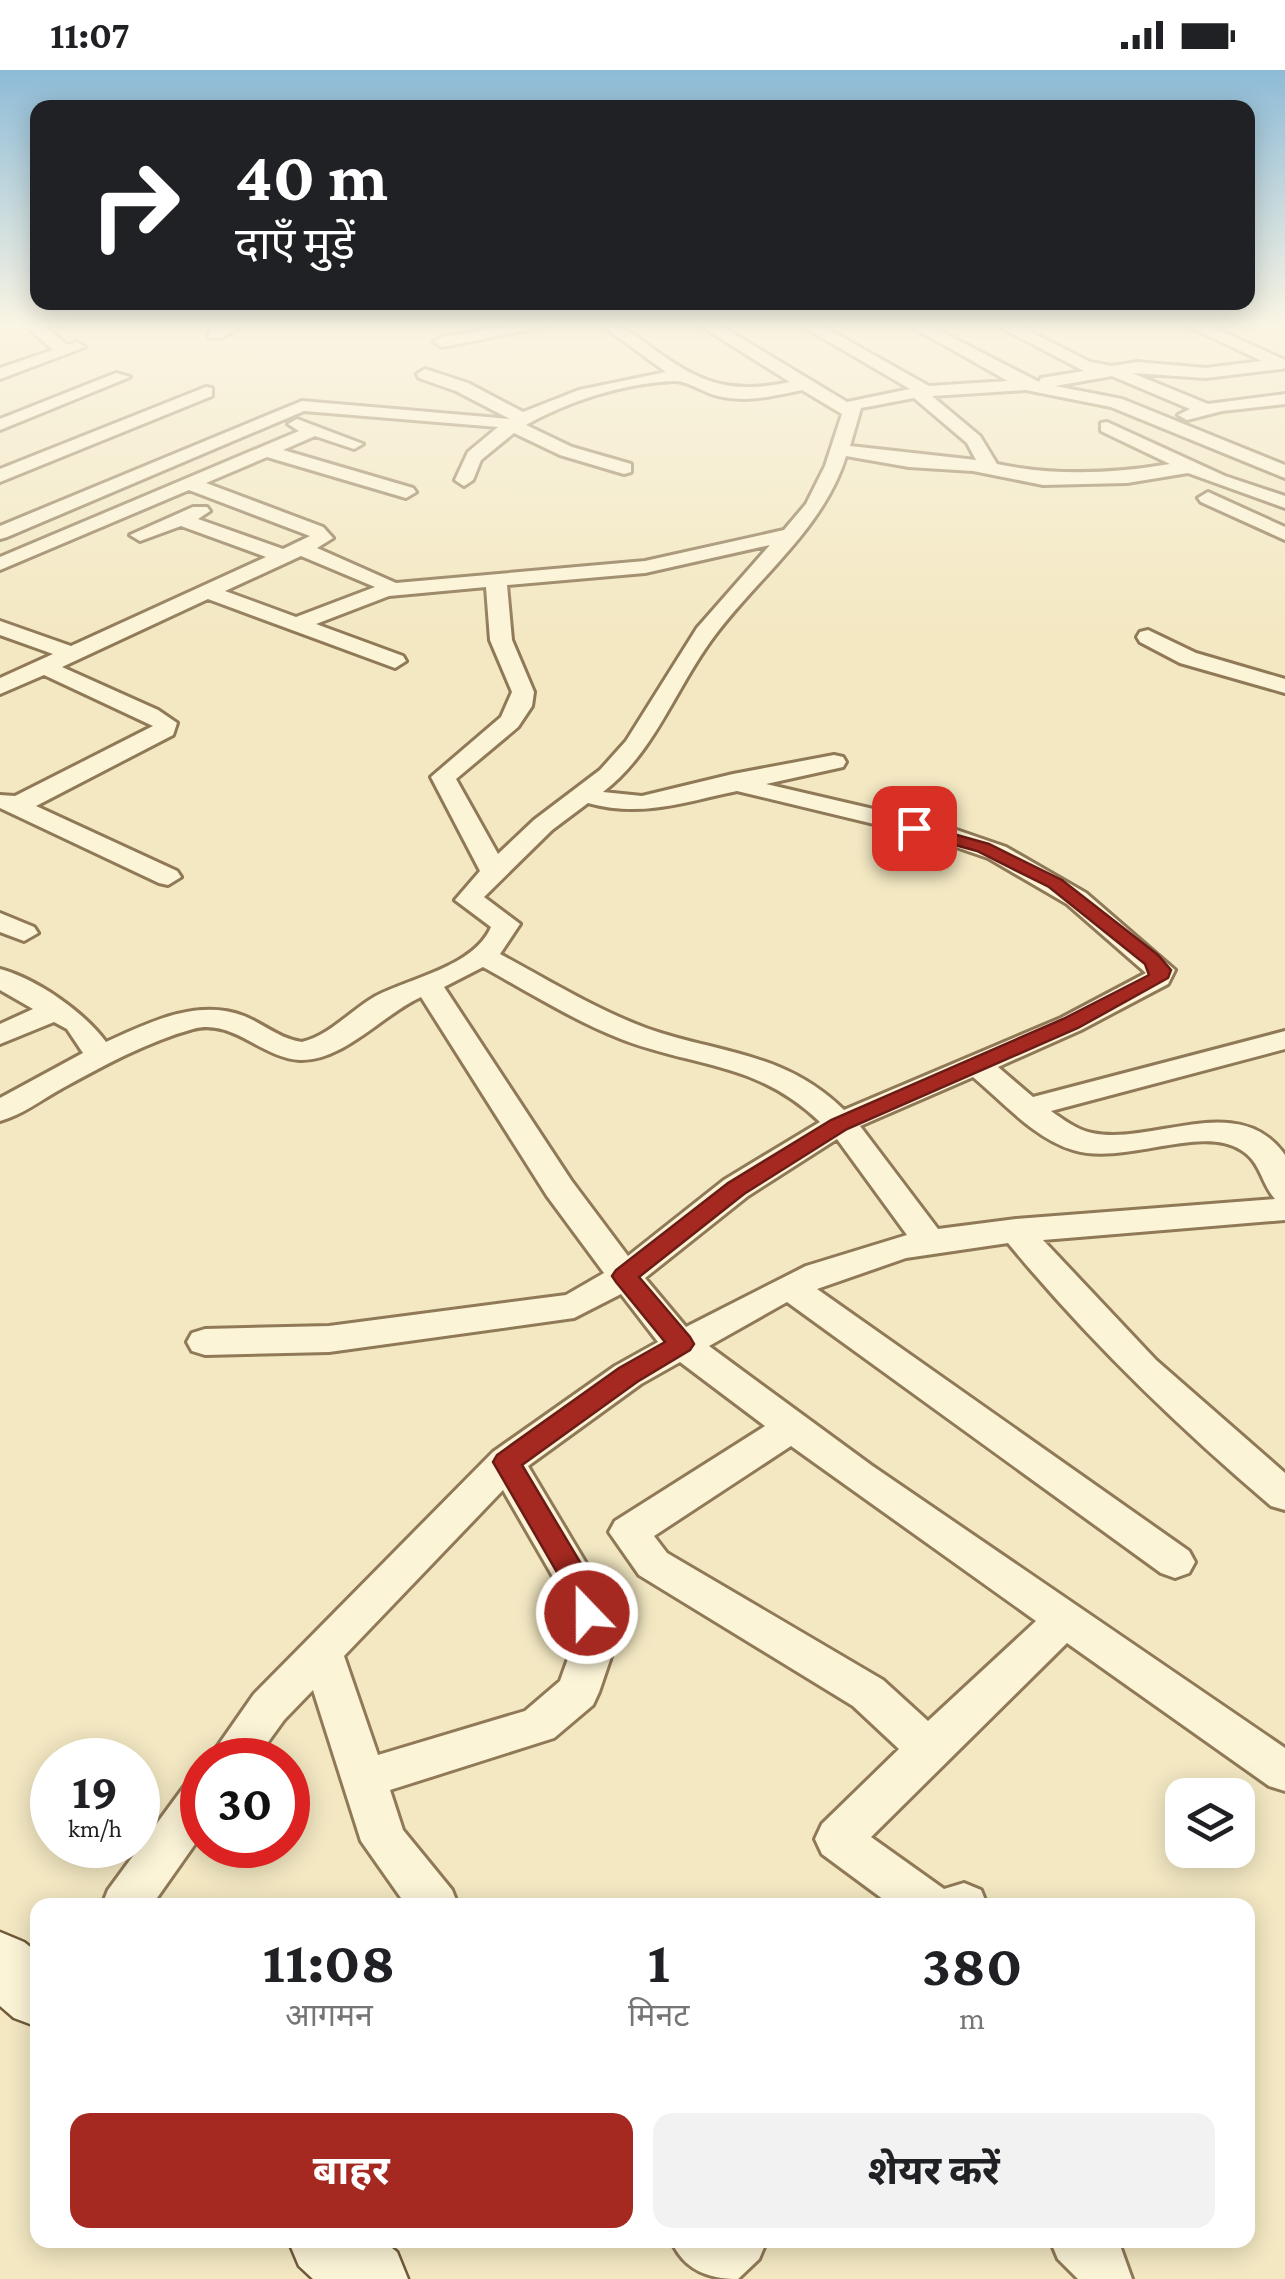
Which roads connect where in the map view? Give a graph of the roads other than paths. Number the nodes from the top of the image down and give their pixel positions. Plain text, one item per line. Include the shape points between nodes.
1 (113, 429) edge
2 (245, 429) edge
3 (506, 429) edge
4 (530, 429) edge
5 (846, 429) edge
6 (962, 429) edge
7 (1110, 429) edge
8 (1178, 429) edge
9 (315, 430) joint
10 (354, 444) dead end
11 (840, 450) junction
12 (267, 451) junction
13 (989, 467) junction
14 (1188, 467) junction
15 (624, 468) dead end
16 (1281, 468) edge
17 (1, 474) edge
18 (464, 480) dead end
19 (1218, 480) junction
20 (190, 484) junction
21 (406, 492) dead end
22 (78, 500) junction
23 (228, 500) junction
24 (1285, 502) edge
25 (181, 518) junction
26 (0, 532) edge
27 (1285, 534) edge
28 (140, 535) dead end
29 (788, 536) junction
30 (292, 553) junction
31 (0, 564) edge
32 (496, 578) junction
33 (386, 590) junction
34 (205, 592) junction
35 (300, 624) junction
36 (0, 628) edge
37 (1148, 637) dead end
38 (70, 652) junction
39 (395, 661) dead end
40 (42, 666) junction
41 (1285, 686) edge
42 (0, 687) edge
43 (834, 762) dead end
44 (734, 781) junction
45 (584, 794) junction
46 (8, 802) edge
47 (494, 872) junction
48 (168, 877) dead end
49 (481, 955) junction
50 (0, 978) edge
51 (427, 984) junction
52 (58, 1009) junction
53 (0, 1035) edge
54 (1285, 1040) edge
55 (100, 1055) junction
56 (976, 1064) junction
57 (1031, 1107) junction
58 (0, 1110) edge
59 (839, 1124) junction
60 (1285, 1191) edge
61 (1285, 1209) edge
62 (1016, 1230) junction
63 (929, 1242) junction
64 (624, 1276) junction
65 (790, 1287) junction
66 (205, 1342) dead end
67 (681, 1344) junction
68 (792, 1427) junction
69 (506, 1462) junction
70 (1285, 1495) edge
71 (1174, 1562) dead end
72 (1065, 1620) junction
73 (322, 1652) junction
74 (246, 1738) edge
75 (928, 1749) junction
76 (1285, 1772) edge
77 (364, 1779) junction
78 (180, 1828) edge
79 (129, 1898) edge
80 (429, 1898) edge
81 (919, 1898) edge
82 (0, 1964) edge
83 (30, 1988) edge
84 (334, 2248) edge
85 (712, 2248) edge
86 (733, 2248) edge
87 (1087, 2248) edge
88 (370, 2279) edge
89 (1105, 2279) edge

1 - 17 street
2 - 22 street
3 - 18 street via 476,453
4 - 15 street via 566,450
5 - 11 street
6 - 13 street
7 - 14 street
8 - 16 street
9 - 10 street
9 - 12 street
11 - 13 street
11 - 29 street via 815,506
12 - 20 street
12 - 21 street
13 - 14 street via 1042,479 1127,478
14 - 19 street
17 - 22 street
19 - 24 street
19 - 27 street via 1192,490
20 - 23 street
20 - 31 street
22 - 26 street
23 - 25 street
23 - 30 street via 322,534
25 - 28 street
25 - 30 street
29 - 32 street via 645,567
29 - 45 street via 705,633 636,744
30 - 33 street via 380,578
30 - 34 street
32 - 33 street
32 - 47 street via 502,640 523,692 520,706 443,778
33 - 35 street
34 - 35 street
34 - 38 street
35 - 39 street
36 - 38 street
37 - 41 street via 1188,658
38 - 40 street
40 - 42 street
40 - 46 street via 150,715 166,730
43 - 44 street
44 - 45 street via 629,806
44 - 56 street via 983,848 1026,866 1161,970 1146,988
45 - 47 street
46 - 48 street
47 - 49 street via 469,900 506,924
49 - 51 street
49 - 59 street via 632,1032 773,1073
50 - 52 street
51 - 55 street via 311,1050 206,1017
51 - 64 street
52 - 53 street
52 - 55 street
54 - 57 street
55 - 58 street
56 - 57 street
56 - 59 street
57 - 60 street via 1092,1144 1198,1134 1247,1140 1272,1160
59 - 63 street via 884,1173
59 - 64 street via 736,1188
61 - 62 street
62 - 63 street
62 - 70 street via 1134,1363
63 - 65 street
64 - 66 street via 574,1306 329,1339
64 - 67 street
65 - 67 street
65 - 71 street
67 - 68 street
67 - 69 street
68 - 72 street
68 - 75 street via 629,1532 653,1564 868,1693
69 - 73 street
69 - 77 street via 579,1585 595,1642 578,1692 539,1726
72 - 75 street
72 - 76 street
73 - 74 street
73 - 77 street
75 - 81 street via 838,1838
77 - 80 street via 384,1841
78 - 79 street
82 - 83 street
84 - 88 street
85 - 86 street via 726,2256
87 - 89 street via 1099,2258

